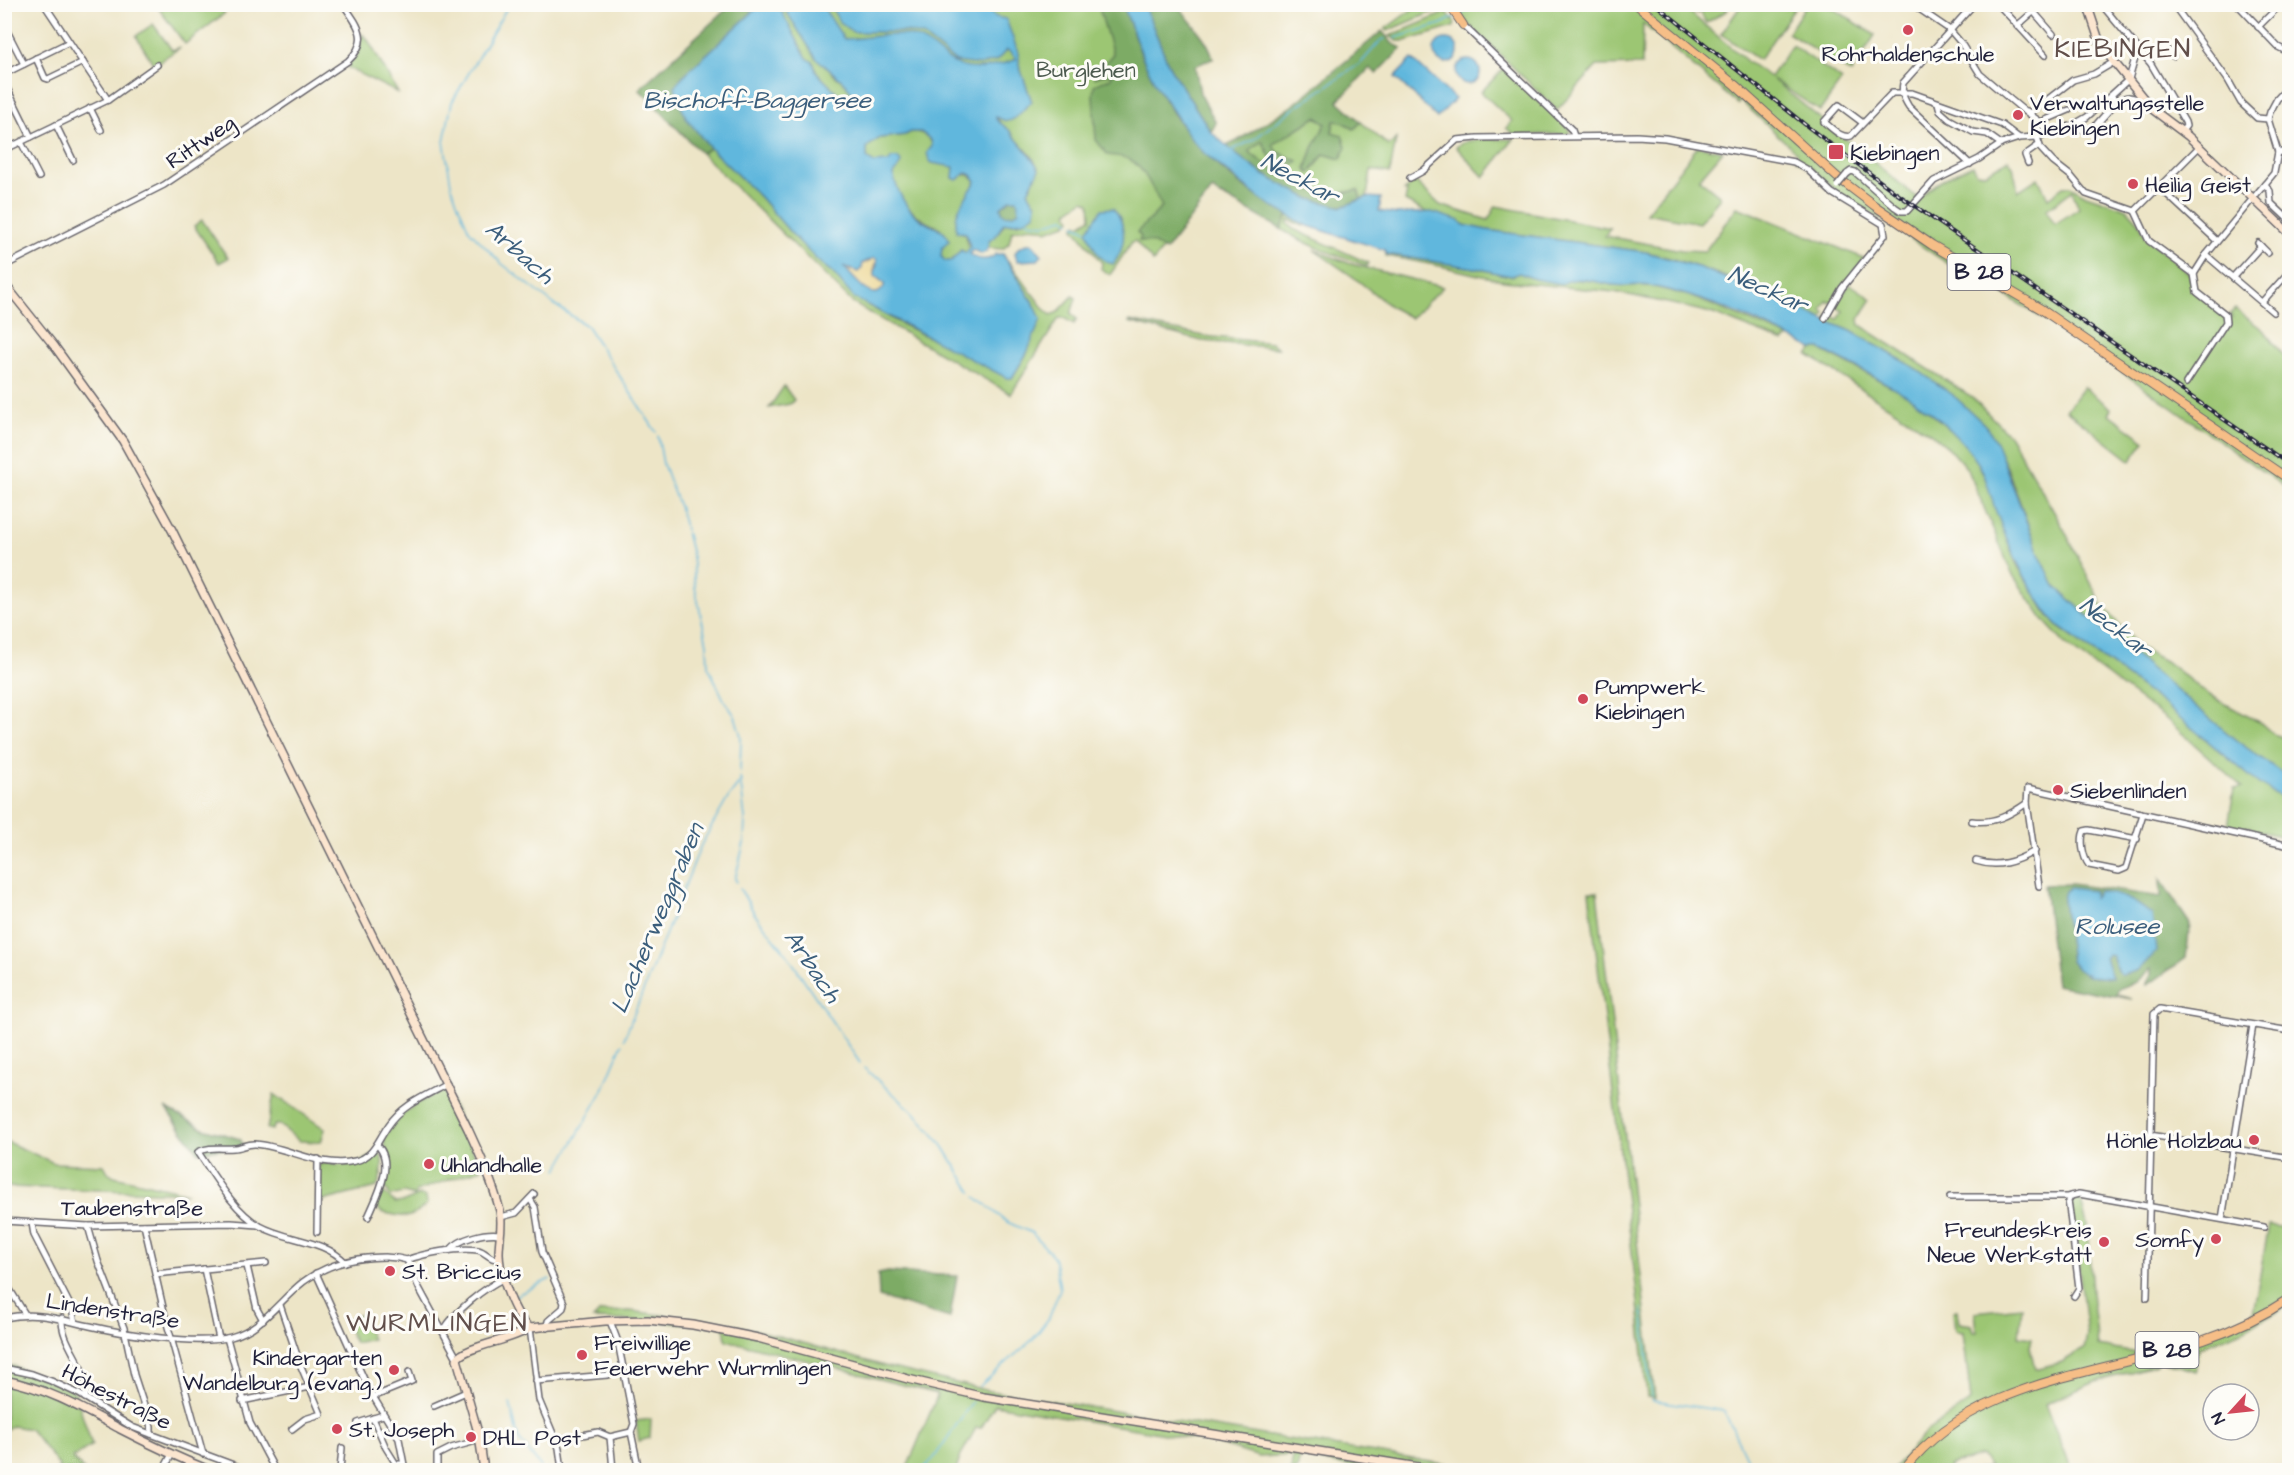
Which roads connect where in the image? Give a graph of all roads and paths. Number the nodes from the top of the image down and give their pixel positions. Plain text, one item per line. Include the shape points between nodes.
1 (44, 4) edge
2 (343, 4) edge
3 (1636, 4) edge
4 (1912, 4) edge
5 (1930, 4) edge
6 (1974, 4) edge
7 (1998, 4) edge
8 (2027, 4) edge
9 (2042, 4) edge
10 (2087, 4) edge
11 (2101, 4) edge
12 (2173, 4) edge
13 (2236, 4) edge
14 (2281, 4) edge
15 (1450, 8) edge
16 (1925, 11) junction
17 (2033, 12) junction
18 (1461, 23) joint
19 (2017, 26) junction
20 (2258, 27) junction
21 (6, 29) edge
22 (1950, 30) junction
23 (2053, 34) dead end
24 (69, 42) junction
25 (2138, 48) junction
26 (2289, 53) edge
27 (2045, 55) dead end
28 (2173, 56) dead end
29 (36, 58) junction
30 (2148, 60) junction
31 (83, 62) junction
32 (2114, 62) junction
33 (24, 64) junction
34 (157, 65) dead end
35 (4, 74) edge
36 (2129, 79) junction
37 (4, 82) edge
38 (2289, 86) edge
39 (1902, 92) junction
40 (2111, 96) junction
41 (2144, 98) junction
42 (108, 99) junction
43 (2117, 101) junction
44 (1938, 103) junction
45 (90, 108) junction
46 (2023, 110) junction
47 (2069, 110) dead end
48 (2268, 119) junction
49 (2041, 122) junction
50 (1863, 123) junction
51 (56, 125) junction
52 (2073, 125) junction
53 (101, 130) dead end
54 (2182, 132) junction
55 (2047, 134) junction
56 (1574, 136) junction
57 (31, 137) junction
58 (2037, 137) junction
59 (2019, 138) junction
60 (21, 142) junction
61 (2001, 144) junction
62 (2039, 144) junction
63 (2199, 147) junction
64 (4, 150) edge
65 (2278, 152) junction
66 (2289, 153) edge
67 (73, 160) dead end
68 (2028, 163) dead end
69 (1970, 164) junction
70 (39, 177) dead end
71 (1410, 178) dead end
72 (2265, 184) junction
73 (2159, 187) junction
74 (1832, 193) junction
75 (2252, 199) junction
76 (2135, 211) junction
77 (2289, 221) edge
78 (2289, 234) edge
79 (2217, 241) junction
80 (2268, 253) dead end
81 (2206, 255) junction
82 (4, 266) edge
83 (2289, 272) edge
84 (2194, 274) junction
85 (2233, 278) junction
86 (4, 283) edge
87 (2262, 302) junction
88 (2273, 312) dead end
89 (1825, 318) dead end
90 (2186, 383) dead end
91 (2289, 480) edge
92 (2027, 803) junction
93 (2144, 814) junction
94 (1972, 821) dead end
95 (2137, 839) junction
96 (2289, 846) edge
97 (2035, 851) junction
98 (1976, 861) dead end
99 (2039, 886) dead end
100 (2253, 1025) junction
101 (2289, 1031) edge
102 (447, 1084) junction
103 (2150, 1135) junction
104 (376, 1145) junction
105 (2233, 1149) junction
106 (2289, 1158) edge
107 (318, 1159) junction
108 (2072, 1195) junction
109 (1950, 1197) dead end
110 (2149, 1207) junction
111 (368, 1217) dead end
112 (501, 1217) junction
113 (2222, 1219) junction
114 (4, 1221) edge
115 (32, 1223) junction
116 (144, 1225) junction
117 (88, 1226) junction
118 (260, 1226) junction
119 (2264, 1227) dead end
120 (317, 1233) dead end
121 (500, 1234) junction
122 (450, 1250) junction
123 (499, 1259) junction
124 (408, 1260) junction
125 (345, 1262) junction
126 (266, 1263) dead end
127 (247, 1266) junction
128 (204, 1269) junction
129 (316, 1273) junction
130 (155, 1274) junction
131 (503, 1279) junction
132 (4, 1280) edge
133 (2074, 1296) dead end
134 (2147, 1298) dead end
135 (2289, 1298) edge
136 (280, 1305) junction
137 (25, 1314) junction
138 (4, 1318) edge
139 (62, 1318) junction
140 (263, 1320) junction
141 (614, 1321) junction
142 (75, 1322) junction
143 (530, 1328) junction
144 (547, 1328) junction
145 (444, 1330) junction
146 (124, 1332) junction
147 (171, 1338) junction
148 (227, 1338) junction
149 (219, 1339) junction
150 (457, 1358) junction
151 (4, 1368) edge
152 (409, 1372) dead end
153 (608, 1375) dead end
154 (4, 1380) edge
155 (536, 1381) junction
156 (310, 1387) junction
157 (466, 1392) junction
158 (373, 1397) junction
159 (86, 1398) junction
160 (243, 1401) junction
161 (2289, 1401) edge
162 (434, 1406) dead end
163 (2289, 1407) edge
164 (383, 1415) junction
165 (373, 1418) junction
166 (358, 1422) dead end
167 (292, 1429) dead end
168 (631, 1432) junction
169 (151, 1434) junction
170 (610, 1437) junction
171 (480, 1440) junction
172 (555, 1440) junction
173 (342, 1448) dead end
174 (172, 1454) junction
175 (203, 1454) junction
176 (404, 1467) edge
177 (147, 1470) edge
178 (209, 1470) edge
179 (247, 1470) edge
180 (275, 1470) edge
181 (340, 1470) edge
182 (437, 1470) edge
183 (484, 1470) edge
184 (562, 1470) edge
185 (613, 1470) edge
186 (639, 1470) edge
187 (1437, 1470) edge
188 (1904, 1470) edge

1 - 24 street
2 - 82 street, Rittweg via 361,36 348,61 164,185
3 - 91 main road, B 28 via 1875,206 1932,245 2041,309
4 - 16 street
5 - 16 street
6 - 22 street
7 - 19 street
8 - 17 street
9 - 17 street
10 - 32 main road via 2099,41
11 - 25 street
12 - 48 street via 2245,108 2257,118
13 - 20 street
14 - 20 street
15 - 18 main road
16 - 22 street
17 - 19 street
17 - 23 street
18 - 56 street
19 - 27 street
20 - 26 street
21 - 33 street
22 - 39 street via 1903,83
22 - 46 street via 1980,74
24 - 29 street
24 - 31 street
25 - 30 street
25 - 36 street
28 - 30 street via 2163,46
29 - 31 street via 48,79
29 - 33 street
30 - 54 street via 2185,122
31 - 42 street
32 - 36 main road
32 - 46 street via 2073,80 2030,113
33 - 35 street
34 - 42 street
36 - 40 street
36 - 41 main road
37 - 57 street
38 - 48 street via 2277,99
39 - 44 street
39 - 50 street via 1892,93
39 - 69 street via 1909,106
40 - 43 street
40 - 52 street
41 - 43 street via 2127,96
41 - 54 main road via 2156,113
42 - 45 street
43 - 52 street via 2086,132
44 - 59 street via 2002,125
44 - 61 street via 1949,119
45 - 51 street
45 - 53 street
46 - 49 street
47 - 49 street
48 - 65 street
49 - 55 street
50 - 50 street via 1847,137 1824,122 1839,105
51 - 57 street
51 - 67 street
52 - 55 street
54 - 63 main road
55 - 58 street
56 - 71 street via 1458,140
56 - 74 street via 1657,137 1794,162
57 - 60 street
58 - 59 street
58 - 62 street
59 - 61 street
60 - 64 street
60 - 70 street
61 - 69 street
62 - 68 street via 2025,155
62 - 76 street via 2086,194
63 - 73 street
63 - 75 main road
65 - 66 street
65 - 72 street via 2274,173
69 - 74 street, bridge via 1934,181 1907,211 1895,207 1851,171
72 - 75 street
72 - 77 street via 2271,203
73 - 76 street
73 - 79 street
74 - 89 street via 1883,224 1885,234 1842,288
75 - 78 main road
75 - 79 street
76 - 84 street via 2149,241
79 - 81 street
80 - 85 street via 2260,245
81 - 84 street
81 - 85 street
83 - 87 street
84 - 90 street via 2198,292 2225,314 2226,322
85 - 87 street
86 - 102 main road via 76,376 140,469
87 - 88 street
92 - 93 street via 2028,788
92 - 94 street via 2000,819
92 - 97 street
93 - 95 street
93 - 96 street
95 - 95 street via 2126,868 2120,871 2086,861 2084,831
97 - 98 street via 2012,862
97 - 99 street
100 - 101 street
100 - 103 street via 2156,1011
100 - 105 street
102 - 104 street via 400,1112
102 - 112 main road via 484,1167
103 - 105 street
103 - 110 street
104 - 107 street via 369,1155 353,1162
104 - 111 street via 384,1158 384,1172
105 - 106 street
105 - 113 street
107 - 118 street via 256,1144 198,1152 233,1201
107 - 120 street
108 - 109 street
108 - 110 street
108 - 133 street via 2068,1201 2079,1288
110 - 113 street
110 - 134 street
112 - 121 main road
112 - 144 street via 516,1213 532,1196 542,1252 564,1303 548,1321
113 - 119 street
114 - 115 street, Taubenstraße
115 - 117 street, Taubenstraße
115 - 142 street
116 - 117 street, Taubenstraße
116 - 118 street, Taubenstraße via 231,1222
116 - 130 street
117 - 146 street
118 - 125 street, Taubenstraße via 307,1241
121 - 122 street via 474,1238
121 - 123 main road
122 - 123 street via 479,1251
122 - 124 street, Lindenstraße
123 - 131 main road
124 - 125 street, Lindenstraße via 392,1257
124 - 145 street via 419,1288
125 - 129 street, Lindenstraße
126 - 127 street
127 - 128 street
127 - 140 street
128 - 130 street
128 - 149 street
129 - 136 street, Lindenstraße
129 - 158 street
130 - 147 street
131 - 143 main road
131 - 145 street via 457,1314
132 - 137 street
135 - 188 main road, B 28 via 2212,1337 2002,1398 1949,1426
136 - 140 street, Lindenstraße
136 - 156 street
137 - 138 street, Lindenstraße
137 - 139 street, Lindenstraße
139 - 142 street, Lindenstraße
139 - 159 street via 63,1334 86,1381
140 - 148 street, Lindenstraße via 242,1334
141 - 144 main road
141 - 168 street via 634,1424
141 - 187 main road via 660,1321 710,1328 984,1397
142 - 146 street, Lindenstraße
143 - 144 main road
143 - 150 main road
143 - 155 street
145 - 150 street
146 - 147 street, Lindenstraße
146 - 169 street
147 - 149 street, Lindenstraße
147 - 175 street
148 - 149 street, Lindenstraße
148 - 160 street
150 - 157 main road
151 - 159 street, Höhestraße via 41,1377
152 - 158 street via 412,1381
153 - 155 street
154 - 174 main road via 60,1397
155 - 172 street
156 - 160 street
156 - 167 street via 321,1414 304,1419
157 - 162 street
157 - 171 main road
158 - 164 street
159 - 169 street, Höhestraße via 132,1427
160 - 180 street via 254,1433
161 - 163 street
164 - 165 street
164 - 176 street via 399,1439
165 - 166 street
165 - 176 street via 391,1457
168 - 170 street
168 - 186 street
169 - 175 street, Höhestraße
170 - 172 street via 598,1432
170 - 185 street
171 - 182 street via 436,1455
171 - 183 main road
172 - 184 street
173 - 181 street
174 - 177 street via 165,1467
174 - 178 main road
175 - 179 street, Höhestraße

